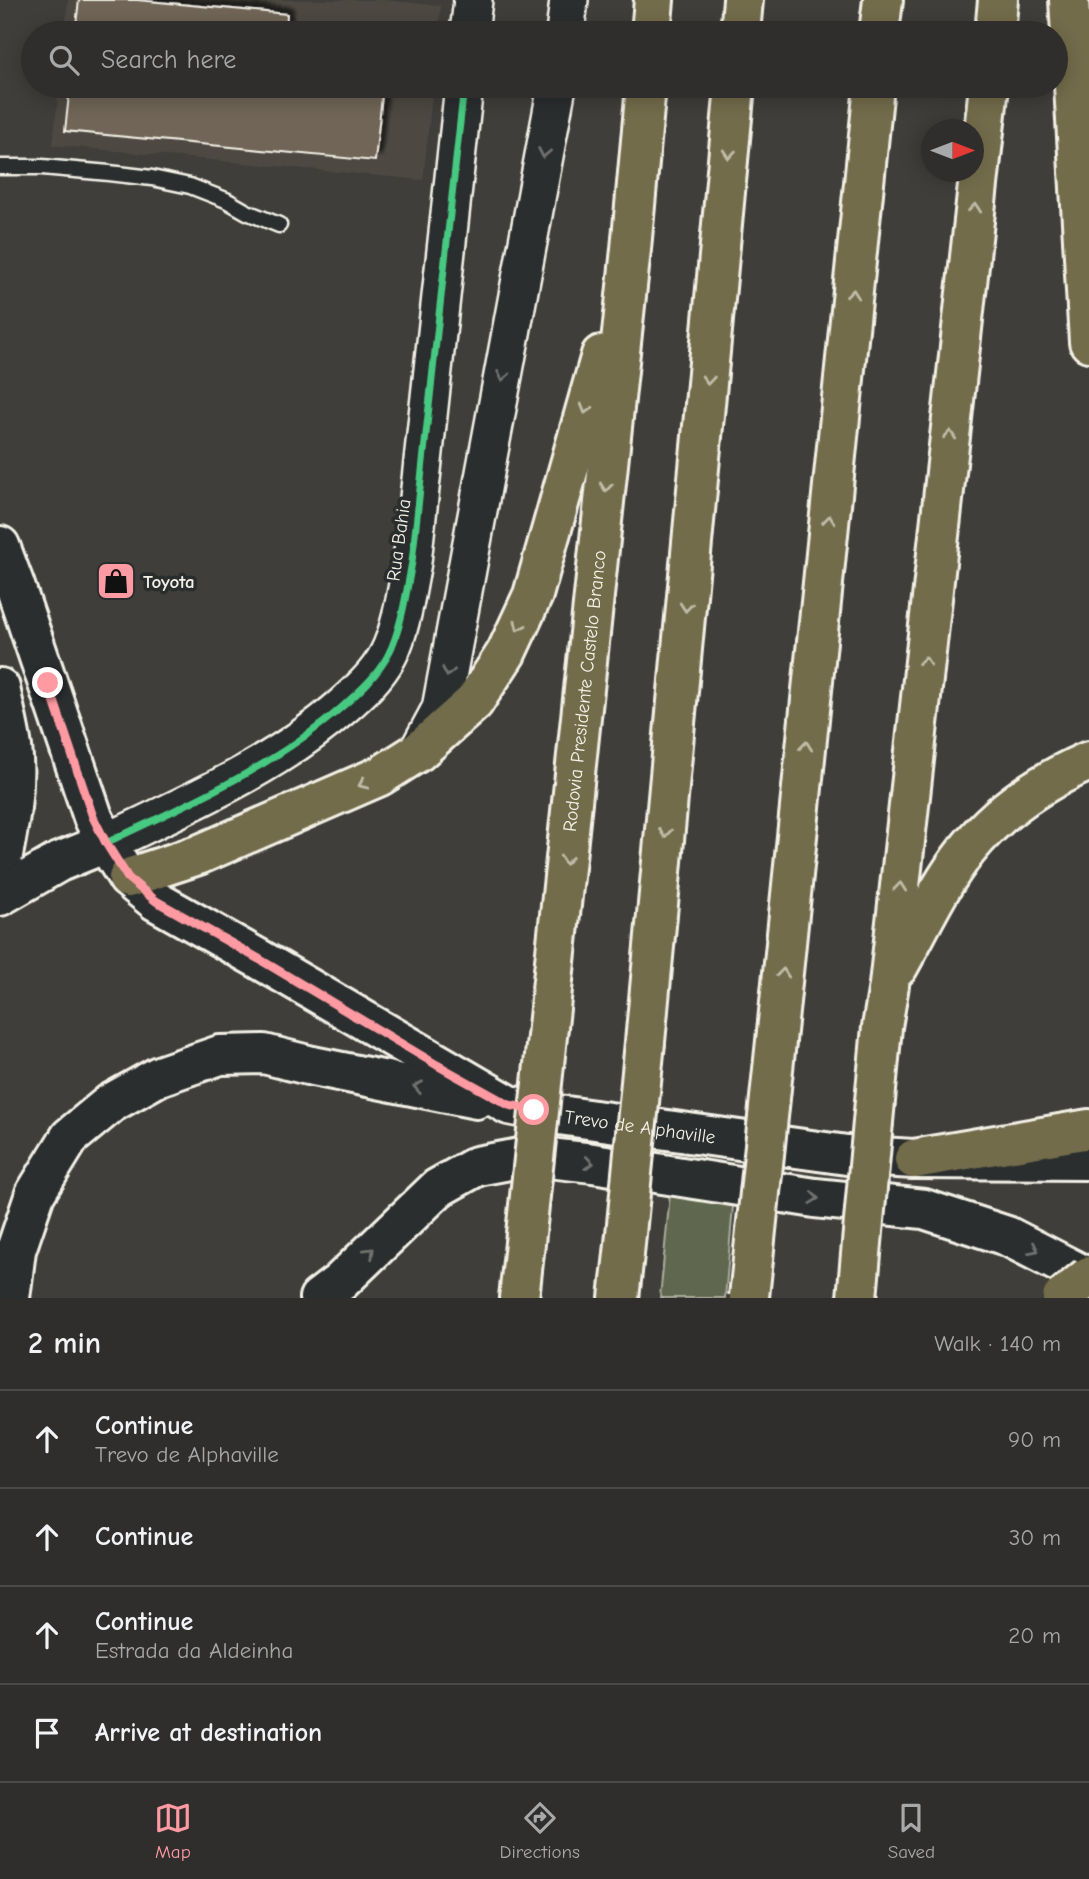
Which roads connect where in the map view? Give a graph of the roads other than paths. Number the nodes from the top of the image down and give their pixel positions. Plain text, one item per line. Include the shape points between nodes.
1 (472, 0) edge
2 (569, 0) edge
3 (654, 0) edge
4 (743, 0) edge
5 (883, 0) edge
6 (999, 0) edge
7 (1069, 0) edge
8 (470, 21) edge
9 (566, 21) edge
10 (652, 21) edge
11 (741, 21) edge
12 (880, 21) edge
13 (996, 21) edge
14 (463, 98) edge
15 (555, 98) edge
16 (645, 98) edge
17 (734, 98) edge
18 (873, 98) edge
19 (988, 98) edge
20 (0, 167) edge
21 (279, 225) dead end
22 (631, 249) junction
23 (1089, 342) edge
24 (0, 546) edge
25 (0, 688) edge
26 (6, 747) edge
27 (418, 752) junction
28 (72, 756) junction
29 (1089, 761) edge
30 (106, 843) junction
31 (0, 870) edge
32 (128, 878) junction
33 (0, 896) edge
34 (889, 985) junction
35 (509, 1105) junction
36 (1089, 1129) edge
37 (914, 1159) junction
38 (1089, 1160) edge
39 (1089, 1277) edge
40 (10, 1298) edge
41 (319, 1298) edge
42 (519, 1298) edge
43 (619, 1298) edge
44 (749, 1298) edge
45 (857, 1298) edge
46 (1062, 1298) edge

1 - 8 street
2 - 9 street
3 - 10 highway
4 - 11 highway
5 - 12 highway
6 - 13 highway
7 - 23 highway
14 - 30 street, Rua Bahia via 412,562 388,655 364,687 322,725 217,789
15 -> 27 street via 441,709
16 - 22 highway, Rodovia Presidente Castelo Branco
17 -> 43 highway, bridge
44 -> 18 highway, bridge
34 -> 19 highway
20 - 21 lane via 152,178 190,186
22 -> 27 highway via 533,595 506,653 474,702
22 -> 42 highway, Rodovia Presidente Castelo Branco, bridge
24 - 28 main road, Trevo de Alphaville
25 - 26 main road
26 - 28 main road
26 - 31 main road via 13,777
27 -> 32 highway via 380,776 324,801 198,855
28 - 30 main road, Trevo de Alphaville
29 - 34 highway via 1023,799 995,820 967,851
30 - 32 main road, Trevo de Alphaville
30 - 33 main road via 59,862
32 - 35 main road, Trevo de Alphaville via 156,901
34 - 45 highway, bridge
35 - 37 main road, Trevo de Alphaville via 834,1153
35 -> 40 main road via 264,1054 220,1055 159,1076 111,1103 70,1137 35,1194 16,1250
36 - 37 highway
37 - 38 main road, Trevo de Alphaville
41 -> 39 main road via 438,1188 477,1166 531,1156 815,1198 924,1209 1007,1236
39 - 46 highway, bridge

